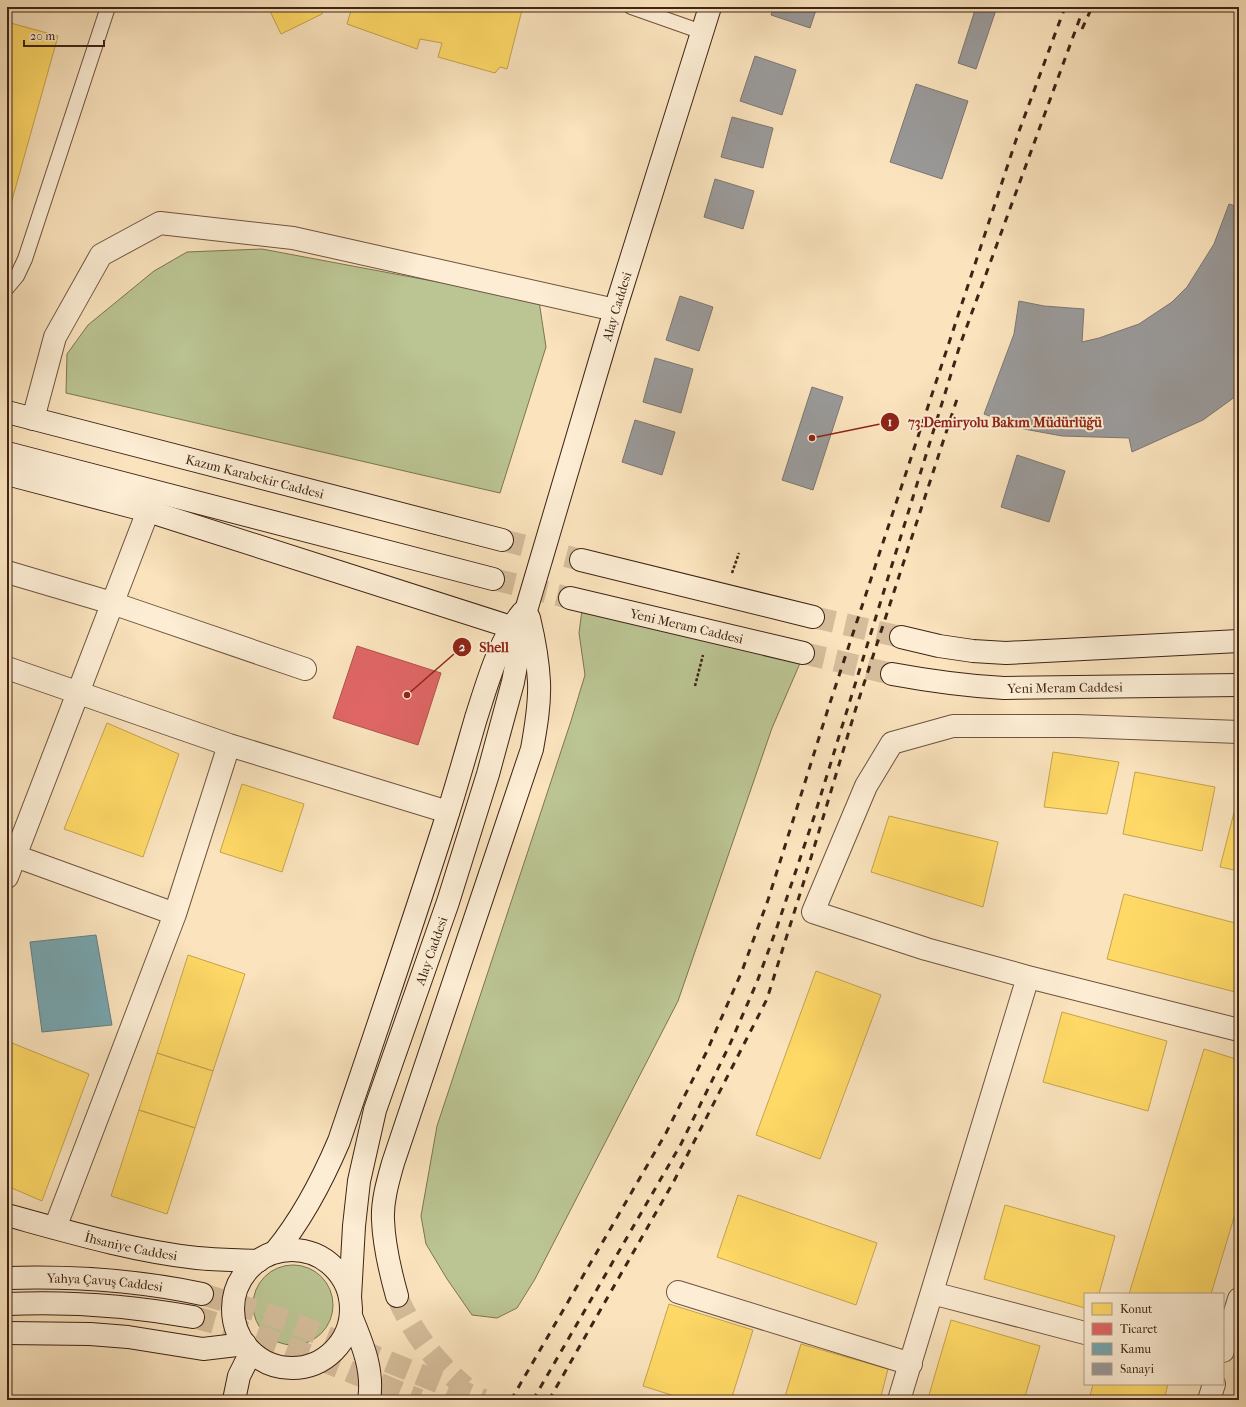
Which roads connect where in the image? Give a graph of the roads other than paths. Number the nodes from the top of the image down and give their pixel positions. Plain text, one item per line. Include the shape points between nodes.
1 (108, 7) edge
2 (631, 7) edge
3 (710, 7) edge
4 (702, 32) junction
5 (7, 288) edge
6 (615, 310) junction
7 (7, 412) edge
8 (33, 419) junction
9 (7, 453) edge
10 (7, 474) edge
11 (148, 511) junction
12 (502, 540) tunnel mouth
13 (581, 560) tunnel mouth
14 (7, 572) edge
15 (493, 579) tunnel mouth
16 (570, 598) tunnel mouth
17 (112, 603) junction
18 (527, 607) junction
19 (813, 617) tunnel mouth
20 (511, 627) junction
21 (901, 637) tunnel mouth
22 (1239, 641) edge
23 (803, 653) tunnel mouth
24 (7, 668) edge
25 (305, 668) dead end
26 (892, 674) tunnel mouth
27 (1239, 685) edge
28 (78, 692) junction
29 (1239, 732) edge
30 (229, 745) junction
31 (448, 812) junction
32 (11, 855) edge
33 (7, 877) edge
34 (175, 914) junction
35 (1028, 977) junction
36 (1239, 1030) edge
37 (7, 1215) edge
38 (55, 1228) junction
39 (266, 1256) junction
40 (7, 1278) edge
41 (678, 1292) dead end
42 (932, 1293) junction
43 (202, 1294) tunnel mouth
44 (397, 1296) tunnel mouth
45 (1239, 1299) edge
46 (7, 1304) edge
47 (351, 1307) junction
48 (193, 1317) tunnel mouth
49 (7, 1333) edge
50 (1084, 1333) edge
51 (248, 1348) junction
52 (1224, 1348) edge
53 (911, 1364) junction
54 (1214, 1385) edge
55 (234, 1400) edge
56 (369, 1400) edge
57 (899, 1400) edge
58 (1209, 1400) edge

1 - 5 lane via 25,259 17,276
2 - 4 lane
3 - 4 main road, Alay Caddesi
4 - 6 main road, Alay Caddesi
6 - 8 main road via 293,238 160,223 101,255 55,337
6 - 18 main road, Alay Caddesi
7 - 8 main road, Kazım Karabekir Caddesi
8 - 12 main road, Kazım Karabekir Caddesi
9 - 15 main road
10 - 11 main road
11 - 17 main road
11 - 20 main road
13 - 19 main road
14 - 17 main road
16 - 23 main road, Yeni Meram Caddesi
17 - 25 main road
17 - 28 main road
18 - 20 main road, Alay Caddesi
18 - 44 main road via 535,644 539,682 538,716 532,749 388,1183 383,1220 387,1257
18 - 47 main road, Alay Caddesi via 513,682 488,774 448,902 375,1110 358,1181
20 - 31 main road, Alay Caddesi via 486,688
21 - 22 main road via 939,646 1006,653
24 - 28 main road
26 - 27 main road, Yeni Meram Caddesi via 936,682 1004,688
28 - 30 main road
28 - 32 main road
29 - 35 main road via 1077,726 953,726 892,743 866,786 813,912 926,949
30 - 31 main road
30 - 34 main road
31 - 39 main road, Alay Caddesi via 339,1141 301,1217
32 - 33 main road
32 - 34 main road
34 - 38 main road
35 - 36 main road
35 - 42 main road
37 - 38 main road, İhsaniye Caddesi
38 - 39 main road, İhsaniye Caddesi via 168,1254 224,1260
39 - 47 main road via 295,1250 314,1254 331,1264 343,1279
39 - 51 main road via 245,1273 237,1288 233,1304 234,1322 240,1338
40 - 43 main road, Yahya Çavuş Caddesi via 96,1279
41 - 53 main road
42 - 50 main road
42 - 53 main road
45 - 52 main road
46 - 48 main road, Yahya Çavuş Caddesi via 107,1305
47 - 51 main road via 346,1334 336,1350 321,1361 303,1368 284,1368 266,1363
47 - 56 main road via 369,1367
49 - 51 main road via 90,1334 128,1337 203,1349
51 - 55 main road
53 - 57 main road
54 - 58 main road

